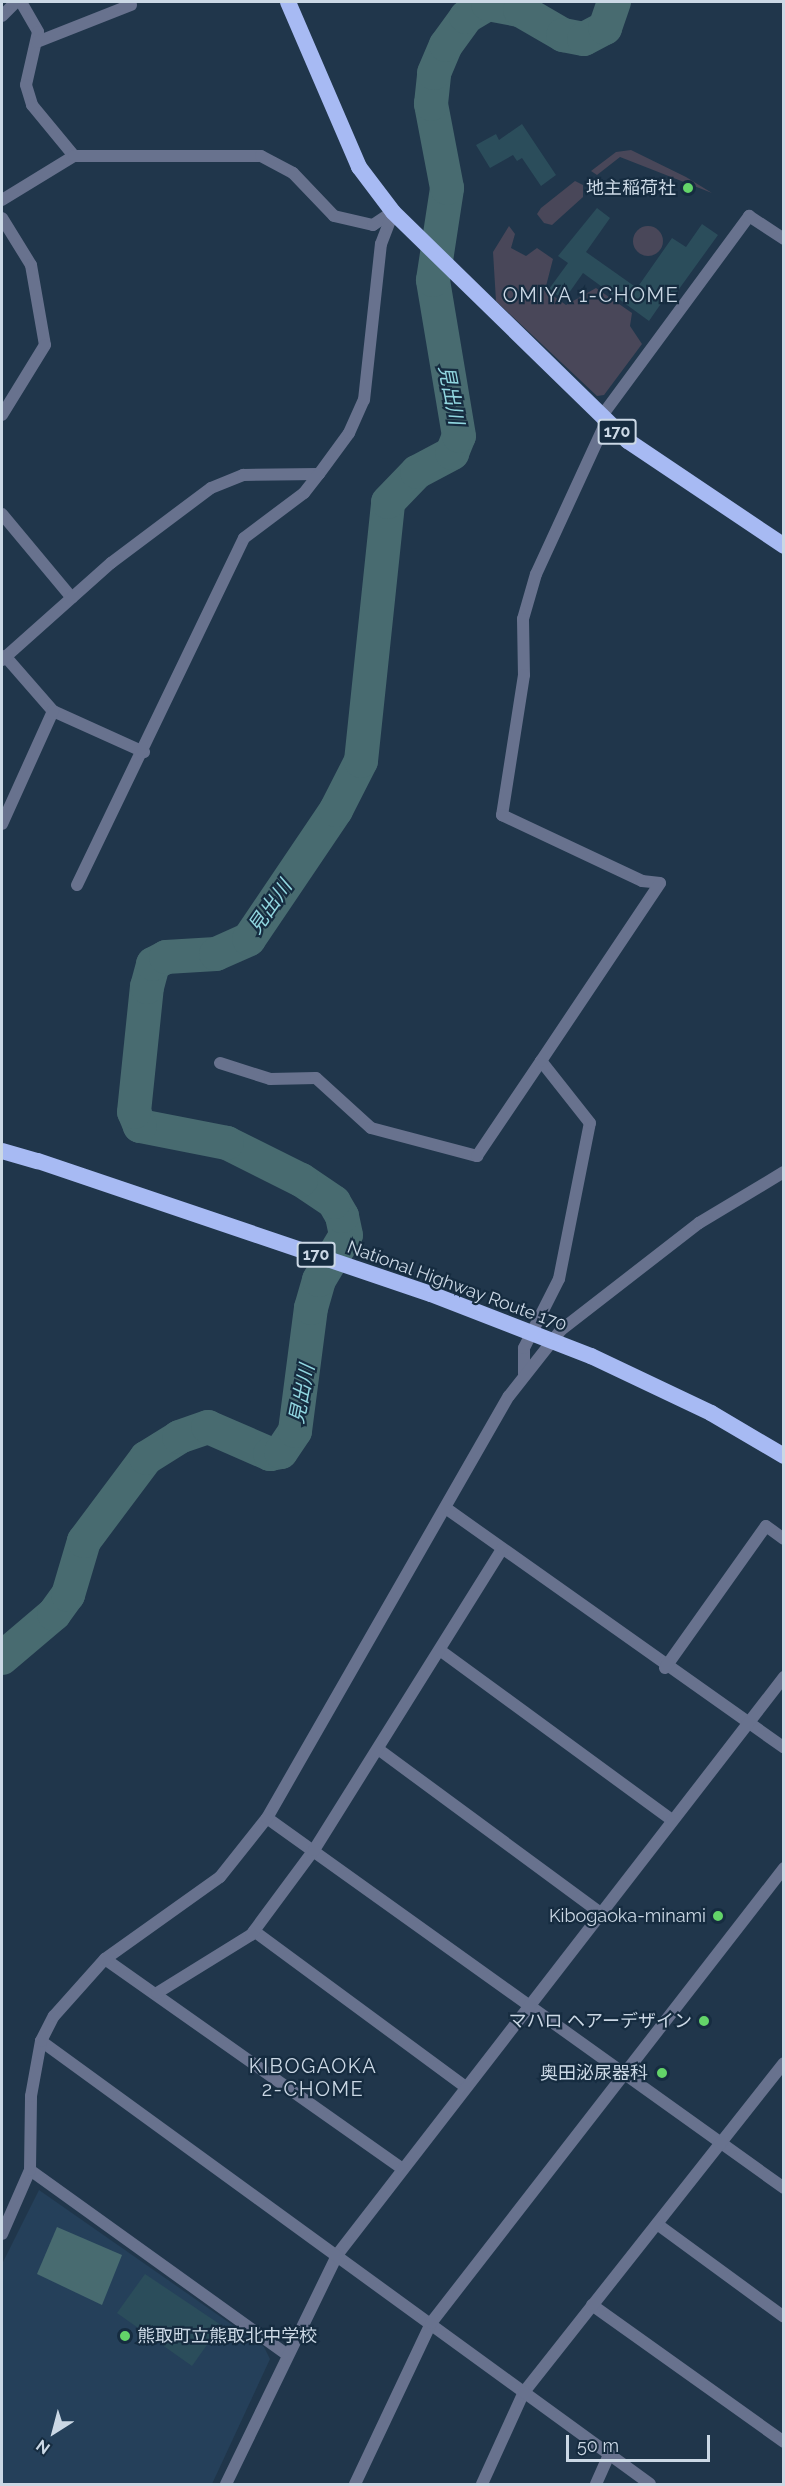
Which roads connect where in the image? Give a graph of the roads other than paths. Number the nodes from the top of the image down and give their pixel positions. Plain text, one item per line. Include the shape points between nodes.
1 (16, 2) edge
2 (21, 2) edge
3 (288, 2) edge
4 (131, 5) dead end
5 (2, 16) edge
6 (37, 42) junction
7 (74, 156) junction
8 (2, 200) edge
9 (399, 218) junction
10 (2, 219) edge
11 (783, 239) edge
12 (2, 415) edge
13 (604, 419) junction
14 (319, 474) junction
15 (2, 514) edge
16 (783, 546) edge
17 (72, 598) junction
18 (3, 658) edge
19 (53, 711) junction
20 (144, 752) junction
21 (2, 824) edge
22 (77, 885) dead end
23 (541, 1061) junction
24 (220, 1063) dead end
25 (2, 1151) edge
26 (783, 1172) edge
27 (524, 1374) junction
28 (783, 1456) edge
29 (447, 1509) junction
30 (783, 1539) edge
31 (502, 1549) junction
32 (441, 1651) junction
33 (665, 1668) junction
34 (783, 1677) edge
35 (748, 1722) junction
36 (783, 1748) edge
37 (378, 1749) junction
38 (267, 1818) junction
39 (672, 1820) junction
40 (314, 1850) junction
41 (783, 1868) edge
42 (600, 1912) junction
43 (254, 1931) junction
44 (105, 1959) junction
45 (157, 1993) junction
46 (528, 2004) junction
47 (41, 2041) junction
48 (783, 2062) edge
49 (623, 2073) junction
50 (464, 2086) junction
51 (719, 2141) junction
52 (401, 2168) junction
53 (30, 2170) junction
54 (783, 2188) edge
55 (657, 2224) junction
56 (2, 2234) edge
57 (337, 2255) junction
58 (592, 2306) junction
59 (783, 2317) edge
60 (431, 2323) junction
61 (285, 2353) junction
62 (524, 2392) junction
63 (783, 2442) edge
64 (609, 2455) junction
65 (226, 2484) edge
66 (355, 2484) edge
67 (482, 2484) edge
68 (596, 2484) edge
69 (650, 2484) edge

1 - 5 street
2 - 6 street via 38,32
3 - 9 highway, 170 via 359,167
4 - 6 street
6 - 7 street via 26,85 32,105
7 - 8 street
7 - 9 street via 261,156 293,173 334,216 373,225
9 - 13 highway, 170
9 - 14 street via 381,244 364,400 349,433
10 - 12 street via 30,265 45,345
11 - 13 street via 749,216
13 - 16 highway, 170 via 670,474
13 - 23 street via 536,574 523,619 524,675 502,815 642,881 660,883
14 - 17 street via 243,475 211,488
14 - 20 street via 304,493 244,538
15 - 17 street
17 - 18 street
18 - 19 street
19 - 20 street
19 - 21 street
20 - 22 street
23 - 24 street via 477,1156 371,1128 316,1078 270,1079
23 - 27 street via 590,1123 559,1279 524,1348
25 - 28 highway, National Highway Route 170 / 170, bridge via 431,1294 591,1356 711,1413
26 - 27 street via 676,1240 561,1330
27 - 29 street
29 - 31 street
29 - 38 street
30 - 33 street via 766,1526
31 - 32 street
31 - 33 street
32 - 37 street
32 - 39 street
33 - 35 street
34 - 35 street
35 - 36 street
35 - 39 street
37 - 40 street
37 - 42 street
38 - 40 street
38 - 44 street via 220,1877
39 - 42 street
40 - 43 street
40 - 46 street
41 - 49 street
42 - 46 street
43 - 45 street
43 - 50 street
44 - 45 street
44 - 47 street via 54,2016
45 - 52 street
46 - 49 street
46 - 50 street
47 - 53 street via 31,2096
47 - 57 street
48 - 51 street
49 - 51 street
49 - 60 street
50 - 52 street
51 - 54 street
51 - 55 street
52 - 57 street
53 - 56 street
53 - 61 street
55 - 58 street
55 - 59 street
57 - 60 street
57 - 61 street
58 - 62 street
58 - 63 street
60 - 62 street
60 - 66 street
61 - 65 street
62 - 64 street
62 - 67 street
64 - 68 street
64 - 69 street

